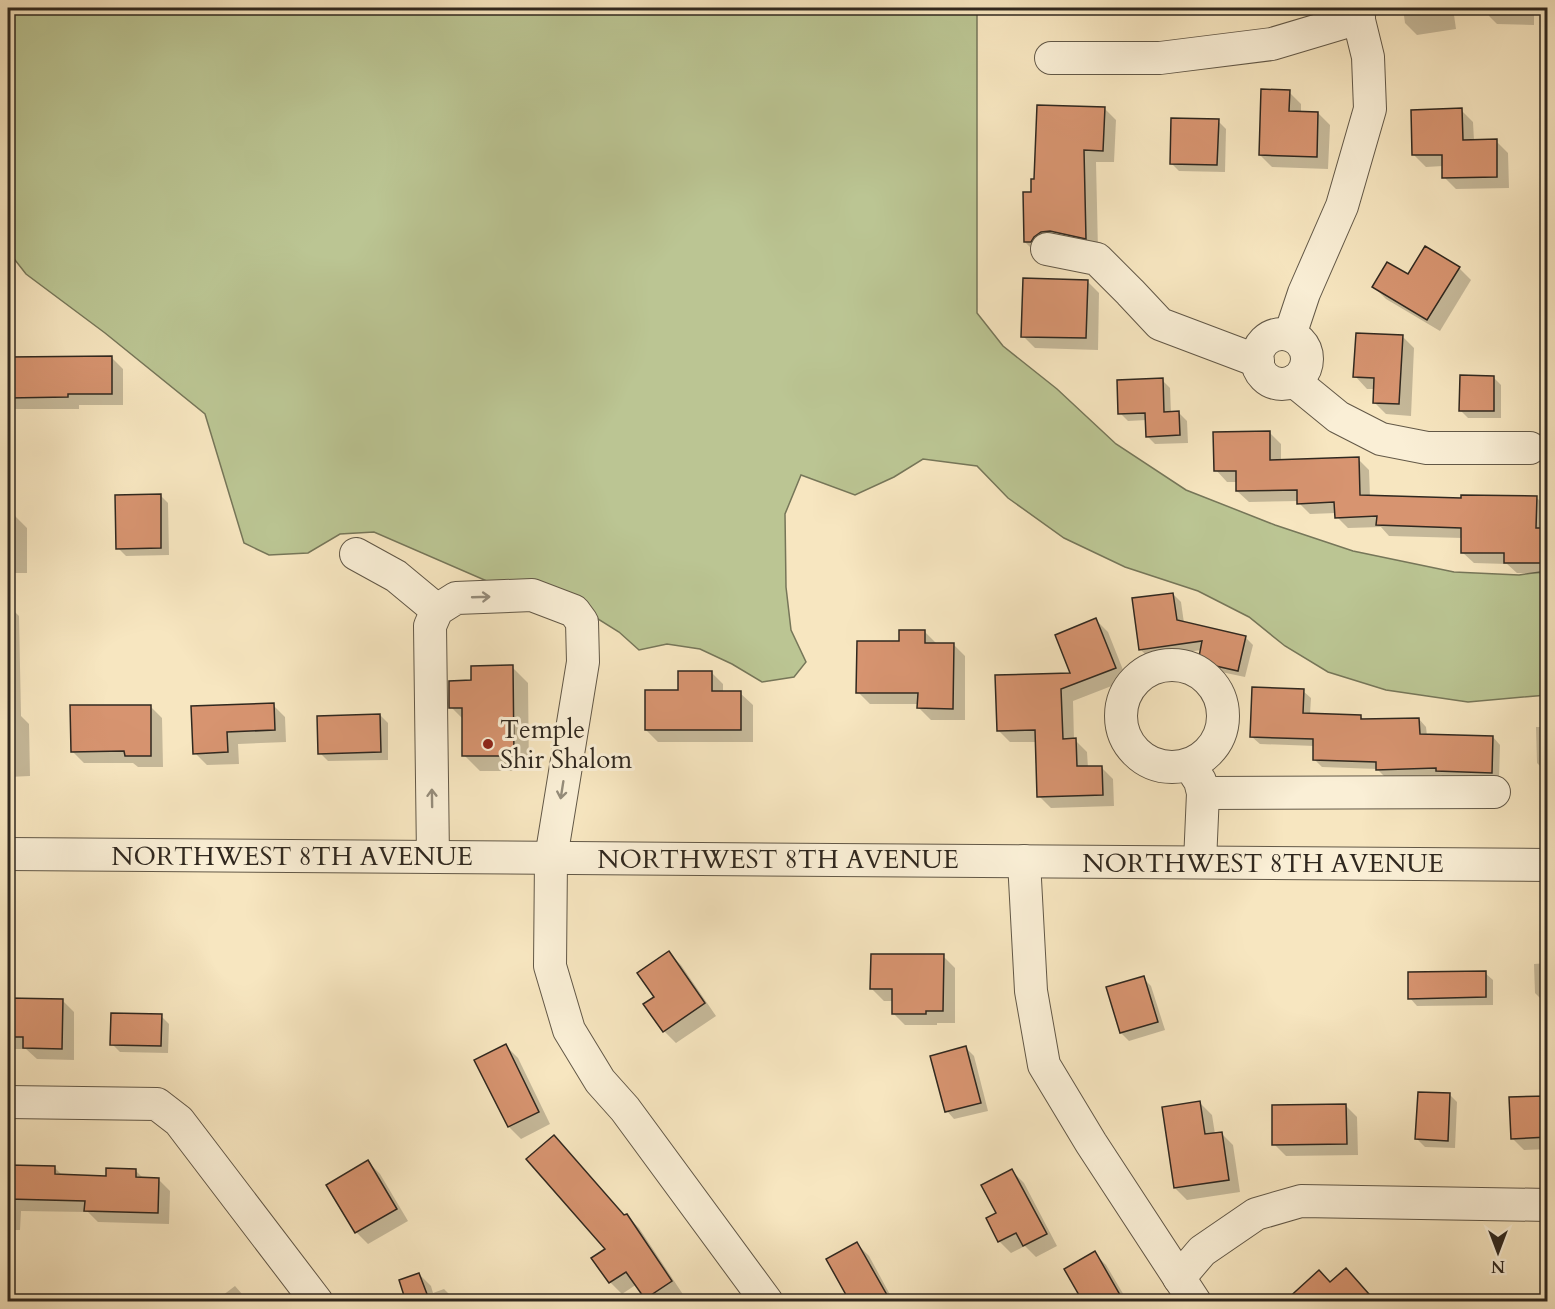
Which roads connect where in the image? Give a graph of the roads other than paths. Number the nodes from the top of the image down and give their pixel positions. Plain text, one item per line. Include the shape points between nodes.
1 (1358, 13) edge
2 (1051, 57) dead end
3 (1047, 249) dead end
4 (1290, 335) junction
5 (1258, 361) junction
6 (1294, 381) junction
7 (1530, 448) dead end
8 (356, 554) dead end
9 (437, 610) junction
10 (1188, 765) dead end
11 (1494, 792) dead end
12 (1203, 793) junction
13 (8, 854) edge
14 (433, 857) junction
15 (551, 858) junction
16 (1024, 861) junction
17 (1200, 862) junction
18 (1548, 865) edge
19 (8, 1102) edge
20 (1548, 1205) edge
21 (1187, 1290) edge
22 (317, 1302) edge
23 (767, 1302) edge

1 - 2 street via 1272,44 1160,57
1 - 4 street via 1368,57 1370,109 1342,206
3 - 5 street via 1097,260 1160,324
4 - 5 street via 1280,334 1263,343
4 - 6 street via 1305,347 1307,357 1302,375
5 - 6 street via 1266,378 1275,383
6 - 7 street via 1338,417 1381,439 1427,448
8 - 9 street via 396,576
14 -> 9 street via 430,626
9 -> 15 street via 456,598 532,595 574,611 582,622 583,662
10 - 12 street via 1200,781
11 - 12 street
12 - 17 street
13 - 14 street, NORTHWEST 8TH AVENUE
14 - 15 street, NORTHWEST 8TH AVENUE
15 - 16 street, NORTHWEST 8TH AVENUE
15 - 23 street via 550,966 569,1030 600,1081 625,1109
16 - 17 street, NORTHWEST 8TH AVENUE
16 - 21 street via 1031,991 1044,1065
17 - 18 street, NORTHWEST 8TH AVENUE
19 - 22 street via 157,1104 179,1121
20 - 21 street via 1301,1201 1256,1214 1202,1251

